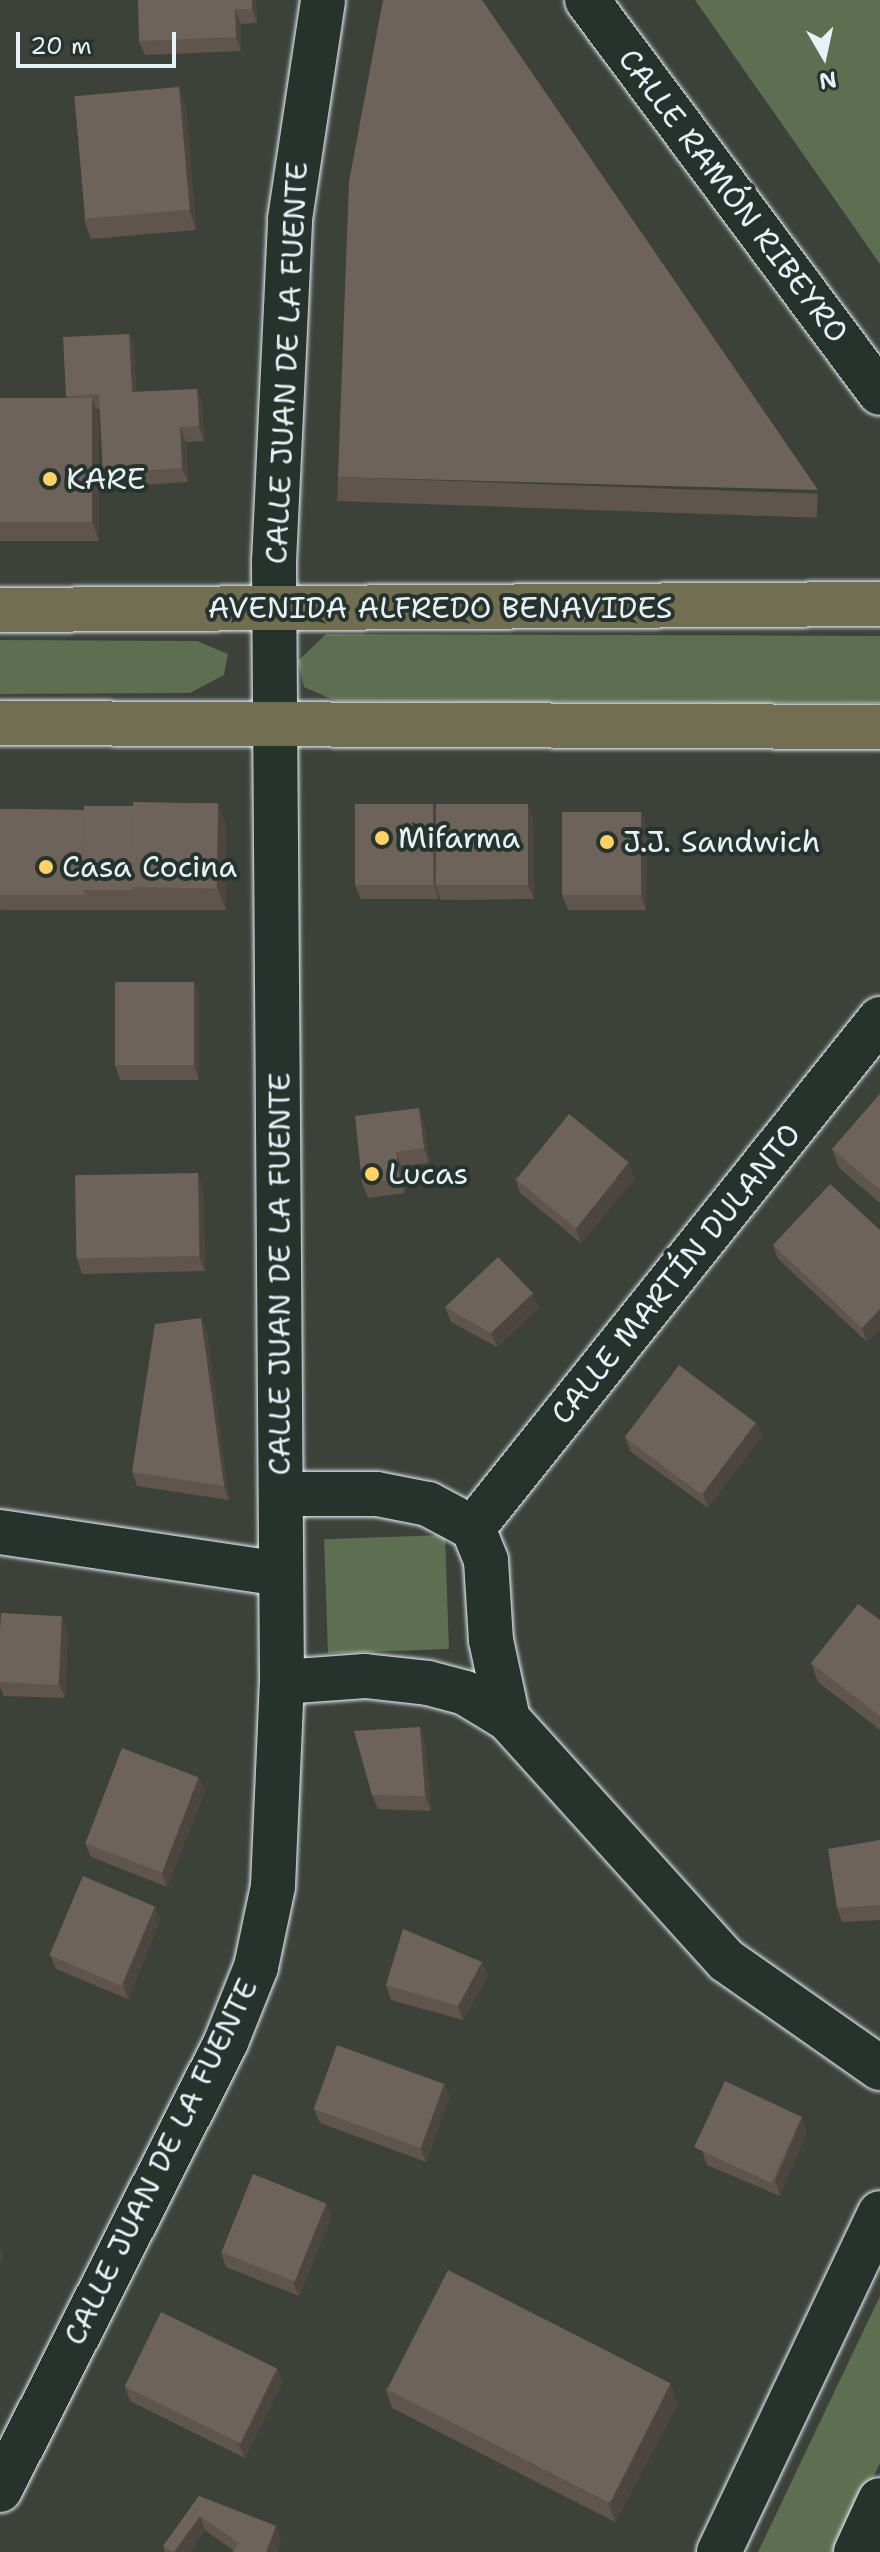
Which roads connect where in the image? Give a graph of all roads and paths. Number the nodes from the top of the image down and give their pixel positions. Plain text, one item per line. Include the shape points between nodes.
1 (323, 0) edge
2 (587, 0) edge
3 (880, 393) edge
4 (880, 604) edge
5 (0, 610) edge
6 (275, 610) junction
7 (0, 723) edge
8 (275, 723) junction
9 (880, 727) edge
10 (880, 1019) edge
11 (281, 1494) junction
12 (473, 1528) junction
13 (0, 1532) edge
14 (281, 1574) junction
15 (282, 1682) junction
16 (508, 1719) junction
17 (880, 2068) edge
18 (880, 2213) edge
19 (0, 2490) edge
20 (719, 2552) edge

1 - 6 street, CALLE JUAN DE LA FUENTE via 290,219
2 - 3 street, CALLE RAMÓN RIBEYRO
4 - 6 main road, AVENIDA ALFREDO BENAVIDES
5 - 6 main road, AVENIDA ALFREDO BENAVIDES
6 - 8 street, CALLE JUAN DE LA FUENTE
7 - 8 main road
8 - 9 main road
8 - 11 street, CALLE JUAN DE LA FUENTE
10 - 12 street, CALLE MARTÍN DULANTO
11 - 12 street via 377,1494 428,1504
11 - 14 street, CALLE JUAN DE LA FUENTE
12 - 16 street via 486,1561 491,1640
13 - 14 street
14 - 15 street, CALLE JUAN DE LA FUENTE
15 - 16 street via 365,1676 428,1683 465,1693
15 - 19 street, CALLE JUAN DE LA FUENTE via 273,1886 256,1967 226,2042
16 - 17 street via 727,1961
18 - 20 street

